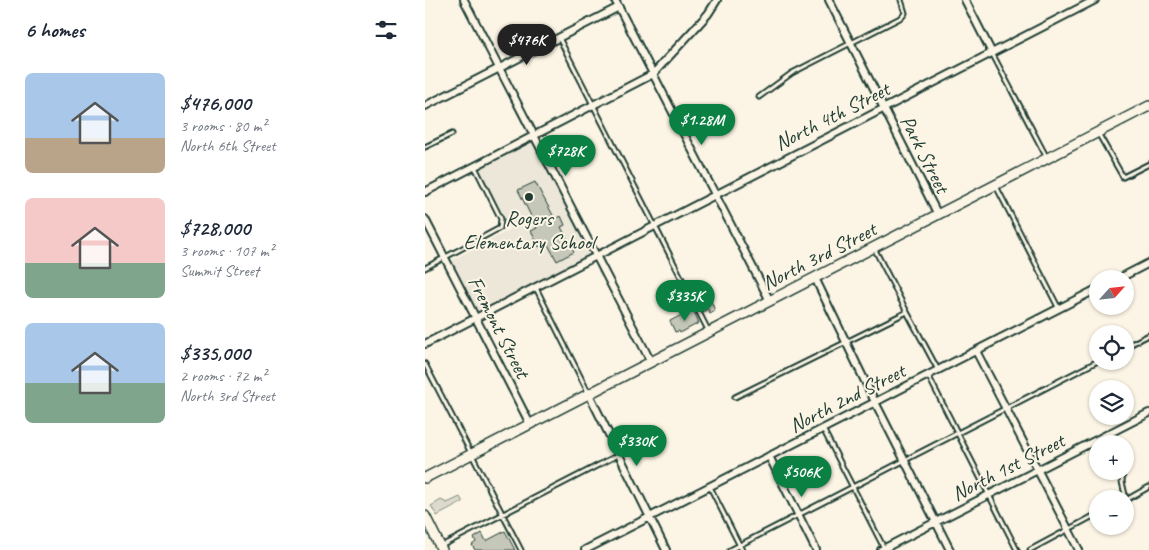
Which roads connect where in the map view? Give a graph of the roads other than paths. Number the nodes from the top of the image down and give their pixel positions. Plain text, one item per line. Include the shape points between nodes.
1 (464, 0) edge
2 (615, 0) edge
3 (717, 0) edge
4 (829, 0) edge
5 (901, 0) edge
6 (965, 0) edge
7 (1093, 0) edge
8 (619, 7) junction
9 (559, 38) junction
10 (851, 43) junction
11 (993, 53) junction
12 (499, 68) junction
13 (653, 74) junction
14 (759, 96) dead end
15 (593, 105) junction
16 (425, 106) edge
17 (1149, 106) edge
18 (883, 108) junction
19 (1098, 133) junction
20 (452, 134) dead end
21 (534, 136) junction
22 (425, 147) edge
23 (1047, 159) junction
24 (1149, 164) edge
25 (474, 166) junction
26 (996, 185) junction
27 (425, 192) edge
28 (715, 194) junction
29 (938, 215) junction
30 (425, 219) edge
31 (654, 226) junction
32 (874, 248) junction
33 (445, 257) junction
34 (595, 257) junction
35 (1149, 263) edge
36 (425, 268) edge
37 (1134, 270) edge
38 (815, 278) junction
39 (535, 287) junction
40 (1089, 293) edge
41 (770, 301) junction
42 (1059, 309) junction
43 (907, 312) junction
44 (476, 318) junction
45 (709, 332) junction
46 (1149, 335) edge
47 (846, 342) junction
48 (1134, 342) edge
49 (425, 344) edge
50 (976, 350) junction
51 (651, 362) junction
52 (425, 364) edge
53 (1089, 366) edge
54 (938, 370) junction
55 (928, 375) junction
56 (589, 394) junction
57 (735, 397) dead end
58 (875, 402) junction
59 (1006, 409) junction
60 (1149, 413) edge
61 (530, 424) junction
62 (823, 428) junction
63 (958, 433) junction
64 (1107, 435) edge
65 (1089, 444) edge
66 (471, 454) junction
67 (619, 455) junction
68 (769, 456) junction
69 (904, 461) junction
70 (1037, 471) junction
71 (425, 478) edge
72 (709, 486) junction
73 (853, 487) junction
74 (1149, 487) edge
75 (989, 495) junction
76 (1134, 495) edge
77 (503, 514) junction
78 (798, 515) junction
79 (425, 516) edge
80 (649, 517) junction
81 (1089, 518) edge
82 (935, 522) junction
83 (1068, 530) junction
84 (739, 545) junction
85 (441, 548) edge
86 (588, 549) edge
87 (521, 550) edge
88 (666, 550) edge
89 (730, 550) edge
90 (742, 550) edge
91 (816, 550) edge
92 (883, 550) edge
93 (950, 550) edge
94 (1017, 550) edge
95 (1029, 550) edge
96 (1079, 550) edge

1 - 12 street
2 - 8 street
3 - 13 street
4 - 10 street, Park Street
5 - 10 lane via 905,13 902,17
6 - 11 street
7 - 11 street, North 4th Street
8 - 9 street
8 - 13 street
9 - 12 street
9 - 15 lane
10 - 14 lane via 792,73
10 - 18 street, Park Street
11 - 18 street, North 4th Street
11 - 23 lane
12 - 16 street
12 - 21 street
13 - 15 street
13 - 28 street
15 - 21 street
15 - 31 lane
17 - 19 street, North 3rd Street
18 - 28 street, North 4th Street
18 - 29 street, Park Street
19 - 23 street, North 3rd Street
19 - 24 lane via 1123,177
20 - 22 lane
21 - 25 street
21 - 34 street
23 - 26 street, North 3rd Street
25 - 27 street
25 - 33 lane via 502,223 495,232
26 - 29 street, North 3rd Street
26 - 42 lane
28 - 31 street, North 4th Street
28 - 41 street
29 - 32 street, North 3rd Street
30 - 33 street, Fremont Street
31 - 34 street, North 4th Street
31 - 45 lane
32 - 38 street, North 3rd Street
32 - 43 lane
33 - 36 lane
33 - 44 street, Fremont Street
34 - 39 street, North 4th Street
34 - 51 street
35 - 37 street
38 - 41 street, North 3rd Street
38 - 47 street
39 - 44 street, North 4th Street
39 - 56 lane
40 - 42 street, North 2nd Street
41 - 45 street, North 3rd Street
42 - 50 street, North 2nd Street
43 - 47 lane
43 - 54 lane
44 - 49 street, North 4th Street
44 - 61 street, Fremont Street
45 - 51 street, North 3rd Street
46 - 48 lane
47 - 57 lane
47 - 58 street
50 - 54 street, North 2nd Street
50 - 59 street
51 - 56 street, North 3rd Street
52 - 66 lane
53 - 59 lane
54 - 55 street, North 2nd Street
55 - 58 street, North 2nd Street
55 - 63 lane
56 - 61 street, North 3rd Street
56 - 67 street
58 - 62 street, North 2nd Street
58 - 69 street
59 - 63 lane
59 - 70 street
60 - 64 street, North 1st Street
61 - 66 street, North 3rd Street
62 - 68 street, North 2nd Street
62 - 73 lane
63 - 69 lane
63 - 75 lane
65 - 70 street, North 1st Street
66 - 71 street, North 3rd Street
66 - 77 lane
67 - 77 lane
67 - 80 street
68 - 72 street, North 2nd Street
68 - 78 street
69 - 73 lane
69 - 82 street
70 - 75 street, North 1st Street
70 - 83 street
72 - 80 street, North 2nd Street
72 - 84 lane
73 - 78 lane
73 - 92 lane
74 - 76 lane
75 - 82 street, North 1st Street
75 - 94 lane
77 - 85 lane
77 - 87 lane
78 - 84 lane
78 - 91 street
79 - 85 street
80 - 86 street, North 2nd Street
80 - 88 street
81 - 83 lane
82 - 92 street, North 1st Street
82 - 93 street
83 - 95 lane
83 - 96 street
84 - 89 lane
84 - 90 lane

